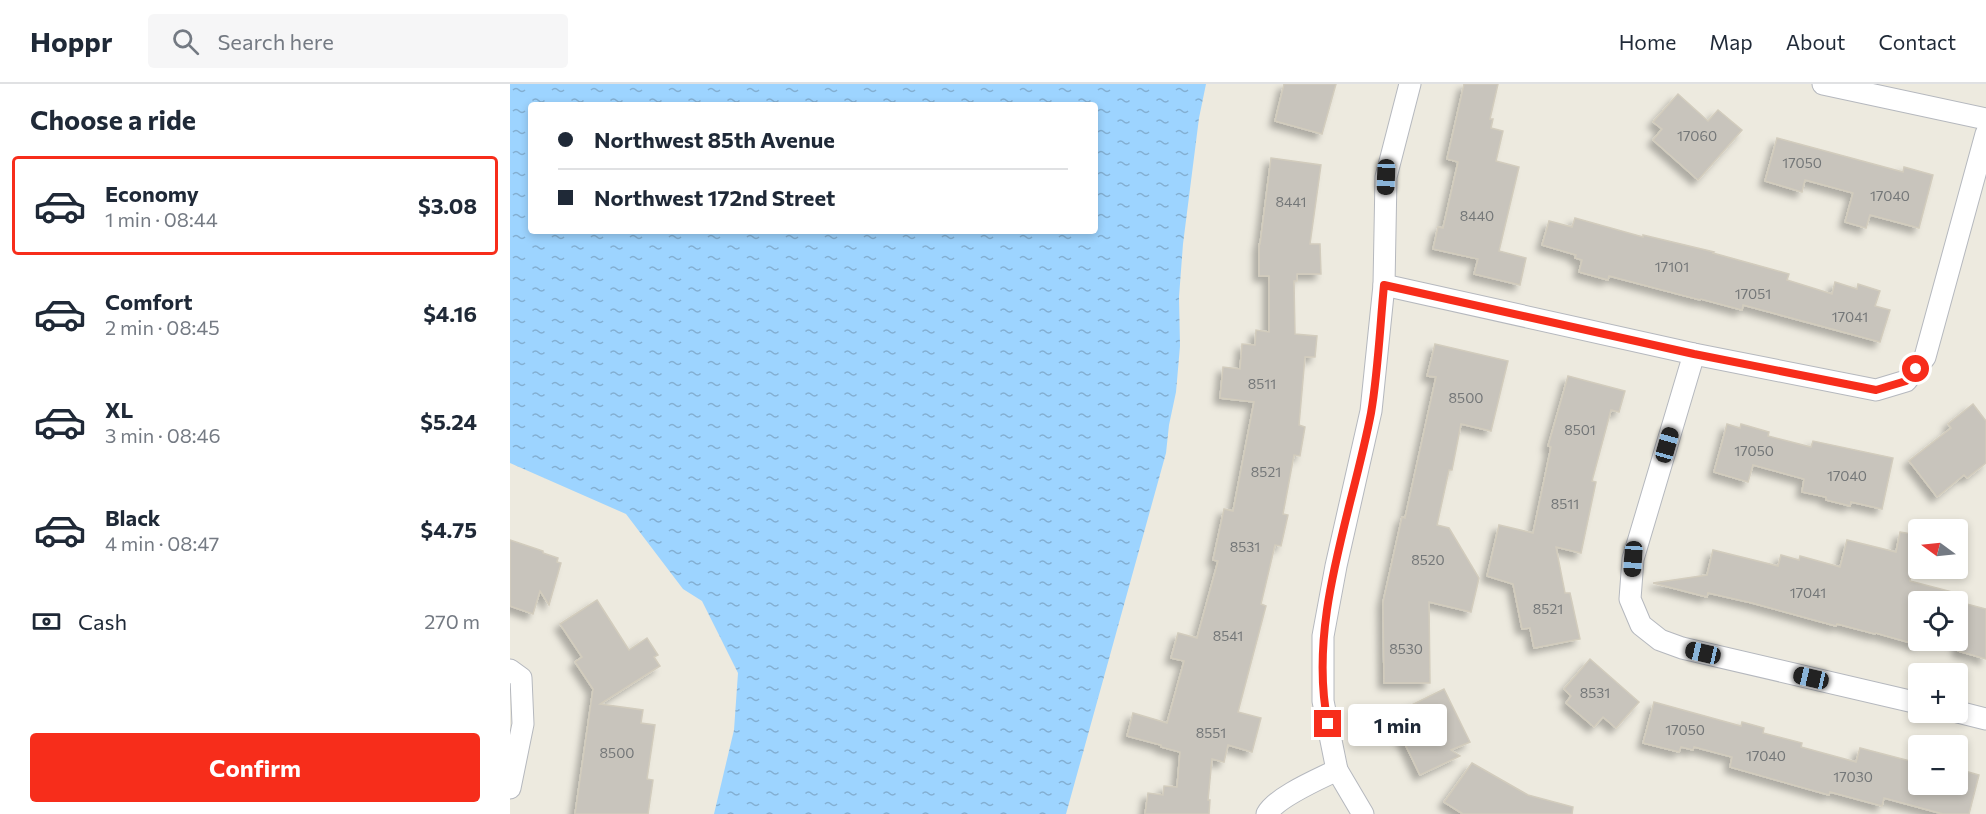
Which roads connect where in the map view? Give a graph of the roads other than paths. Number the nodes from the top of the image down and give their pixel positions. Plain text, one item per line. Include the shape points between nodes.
1 (1410, 84) edge
2 (1823, 84) edge
3 (1986, 119) edge
4 (1986, 134) edge
5 (1384, 285) junction
6 (1694, 354) junction
7 (510, 670) edge
8 (1908, 701) edge
9 (1968, 714) edge
10 (1986, 718) edge
11 (1337, 770) junction
12 (510, 788) edge
13 (1267, 814) edge
14 (1363, 814) edge

1 - 5 street via 1386,177
2 - 3 street
4 - 6 street via 1925,357 1906,381 1876,390
5 - 6 street
5 - 11 street via 1371,411 1323,636 1323,701
6 - 8 street via 1633,559 1630,598 1641,625 1660,640 1682,648
7 - 12 street via 521,678 523,724
9 - 10 street
11 - 13 street via 1281,799
11 - 14 street

